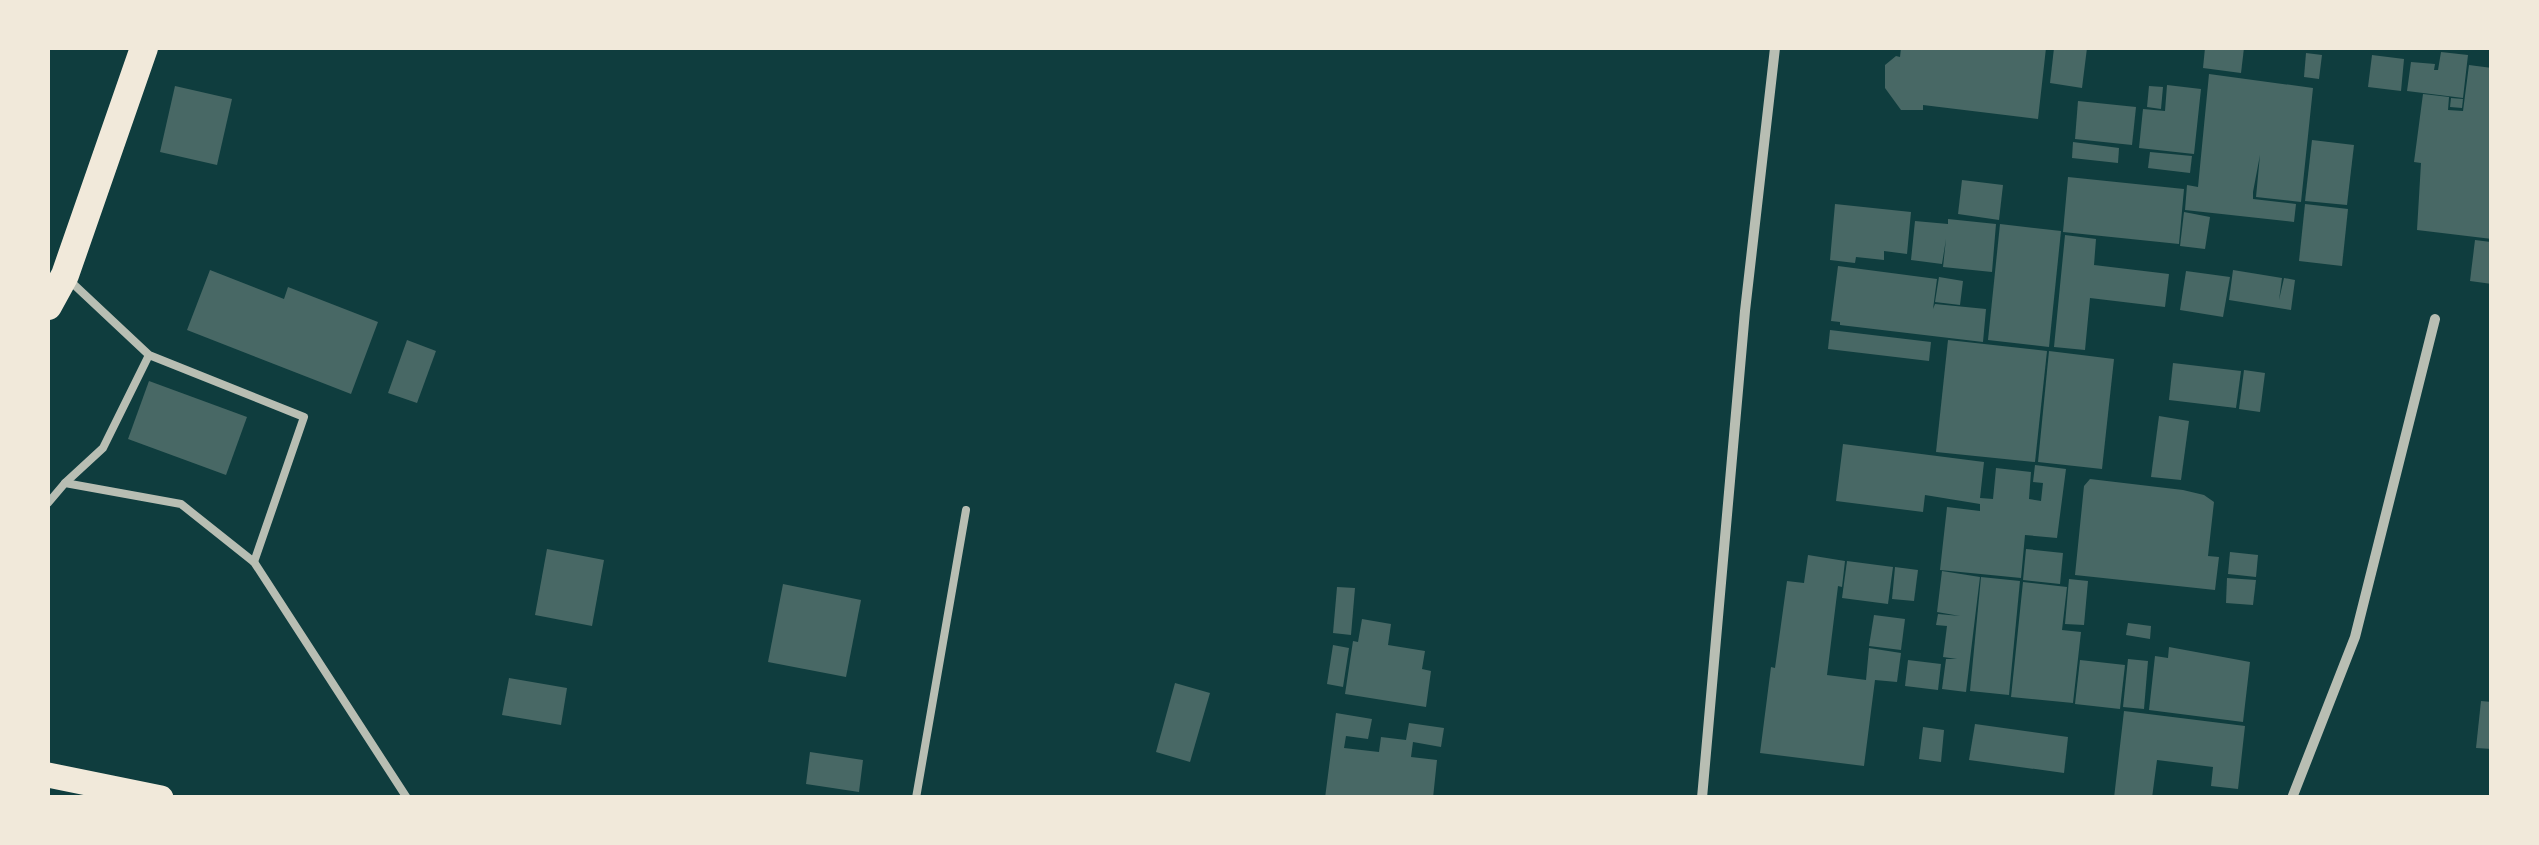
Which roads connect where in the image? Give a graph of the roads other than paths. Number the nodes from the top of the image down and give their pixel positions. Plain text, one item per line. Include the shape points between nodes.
1 (144, 48) edge
2 (1775, 48) edge
3 (65, 275) junction
4 (48, 306) edge
5 (2435, 319) dead end
6 (149, 354) junction
7 (65, 483) junction
8 (48, 503) edge
9 (966, 510) dead end
10 (254, 562) junction
11 (48, 775) edge
12 (161, 798) edge
13 (406, 798) edge
14 (916, 798) edge
15 (1702, 798) edge
16 (2292, 798) edge

1 - 3 highway
2 - 15 street
3 - 4 highway
3 - 6 lane
5 - 16 street via 2355,637
6 - 7 lane via 103,448
6 - 10 lane via 304,418
7 - 8 lane
7 - 10 lane via 181,504
9 - 14 lane
10 - 13 lane
11 - 12 main road

